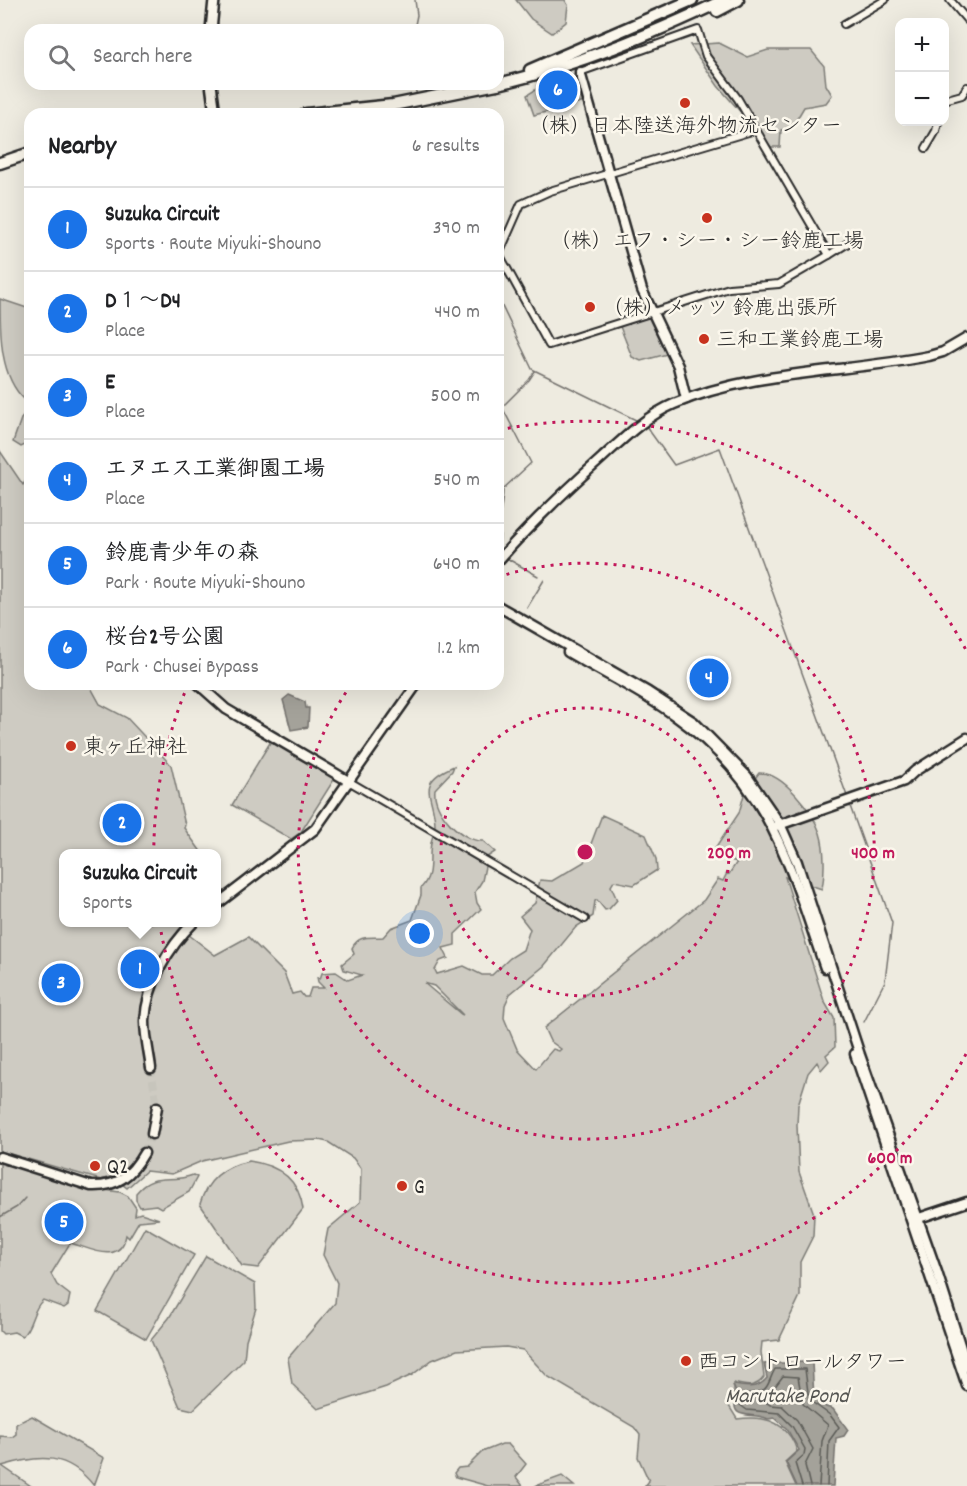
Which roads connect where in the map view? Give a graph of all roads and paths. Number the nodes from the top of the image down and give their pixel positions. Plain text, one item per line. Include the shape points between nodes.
1 (214, 0) edge
2 (692, 0) edge
3 (724, 0) edge
4 (738, 0) edge
5 (885, 0) edge
6 (950, 0) edge
7 (967, 20) edge
8 (212, 24) edge
9 (844, 24) dead end
10 (672, 28) junction
11 (580, 72) joint
12 (504, 81) edge
13 (504, 82) edge
14 (967, 87) edge
15 (212, 90) edge
16 (470, 90) edge
17 (949, 99) edge
18 (214, 108) edge
19 (365, 108) edge
20 (937, 126) edge
21 (756, 130) junction
22 (926, 148) dead end
23 (24, 155) edge
24 (0, 163) edge
25 (609, 174) junction
26 (856, 238) dead end
27 (504, 243) edge
28 (829, 255) junction
29 (504, 263) edge
30 (652, 310) junction
31 (967, 338) edge
32 (686, 399) junction
33 (504, 554) edge
34 (504, 609) edge
35 (205, 690) edge
36 (413, 690) edge
37 (967, 738) edge
38 (350, 782) junction
39 (777, 826) junction
40 (221, 901) edge
41 (585, 919) dead end
42 (190, 927) edge
43 (151, 1068) tunnel mouth
44 (157, 1107) tunnel mouth
45 (153, 1134) tunnel mouth
46 (144, 1153) tunnel mouth
47 (0, 1157) edge
48 (967, 1202) edge
49 (915, 1220) junction
50 (967, 1367) edge
51 (967, 1386) edge

1 - 8 main road
2 - 12 highway
3 - 10 highway
4 - 10 highway
5 - 9 street
6 - 7 street
10 - 13 highway via 545,73
11 - 21 street via 698,30 706,56
11 - 25 street
14 - 17 street via 962,95
15 - 18 main road
16 - 19 highway
20 - 22 street
21 - 25 street
21 - 28 street
23 - 24 highway
25 - 27 street via 521,204
25 - 30 street via 642,290
26 - 28 street
28 - 30 street via 779,284 739,285
29 - 30 street via 549,345
30 - 32 street via 678,366
31 - 32 street via 929,356 767,379
32 - 33 street via 643,422 541,513
34 - 39 street via 689,726 742,779
35 - 38 street via 232,713
36 - 38 street
37 - 39 street via 904,781
38 - 40 street via 315,830
38 - 41 street
39 - 49 street
42 - 43 street via 168,953 152,988 145,1020
44 - 45 street
46 - 47 street via 122,1181 104,1187 75,1182
48 - 49 street
49 - 50 street
49 - 51 street

